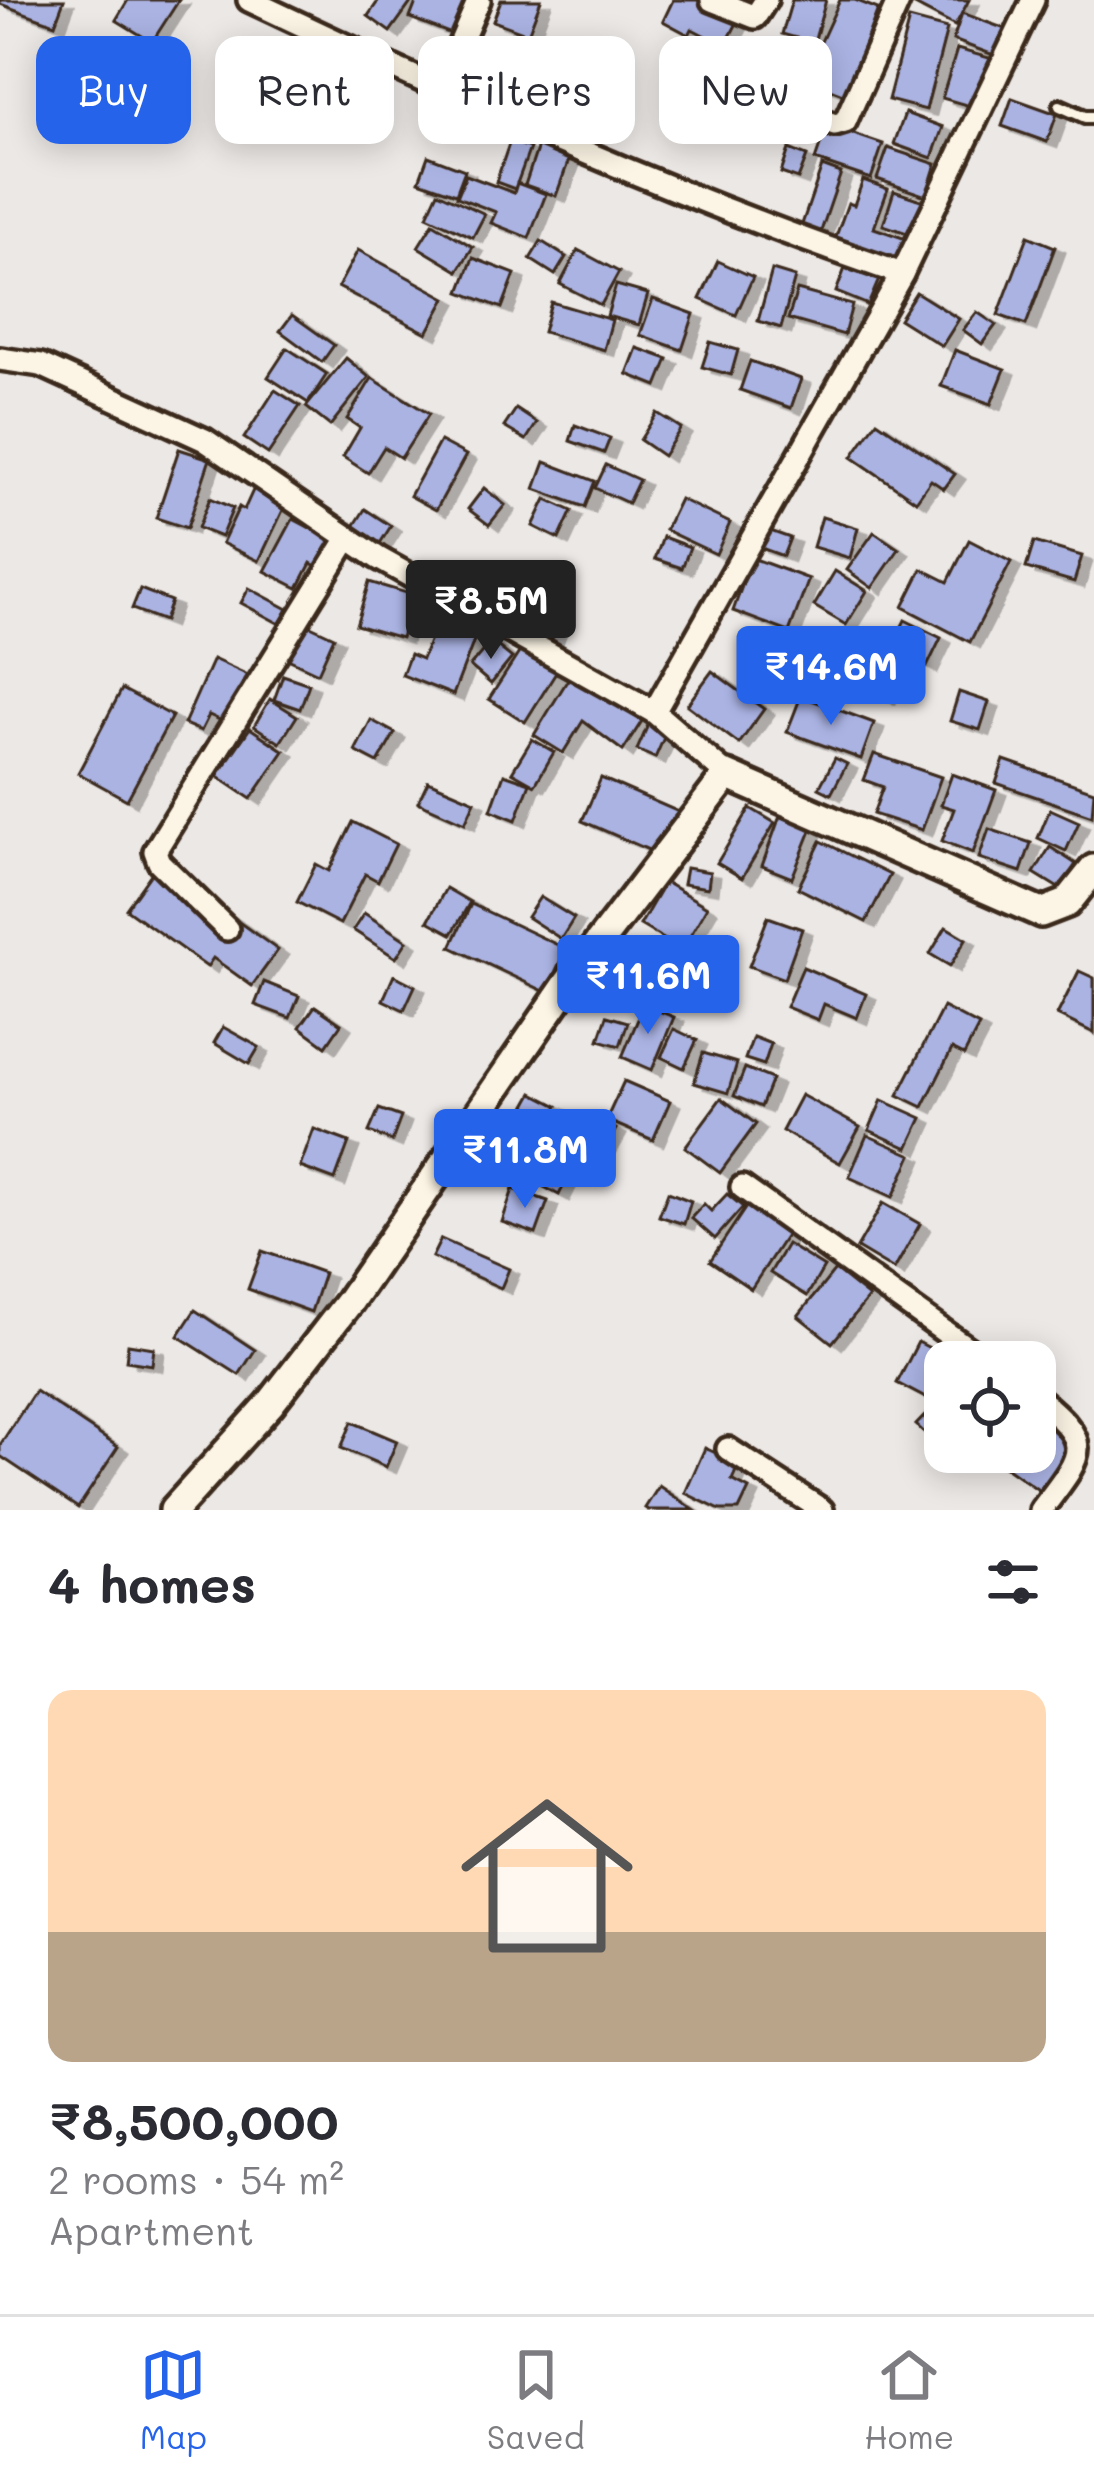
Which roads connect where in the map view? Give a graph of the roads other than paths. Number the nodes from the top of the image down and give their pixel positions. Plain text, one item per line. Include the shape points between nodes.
1 (249, 0) edge
2 (479, 0) edge
3 (712, 0) edge
4 (766, 0) edge
5 (899, 0) edge
6 (1034, 0) edge
7 (463, 36) edge
8 (418, 80) edge
9 (1060, 106) dead end
10 (1094, 117) edge
11 (832, 124) edge
12 (567, 144) edge
13 (902, 274) junction
14 (0, 359) edge
15 (349, 538) junction
16 (654, 712) junction
17 (728, 775) junction
18 (1094, 869) edge
19 (227, 929) dead end
20 (742, 1187) dead end
21 (958, 1341) edge
22 (1056, 1412) edge
23 (728, 1449) dead end
24 (174, 1510) edge
25 (822, 1510) edge
26 (1041, 1510) edge

1 - 8 street
2 - 7 street
3 - 4 street via 755,17
5 - 11 street via 845,122
6 - 13 street
9 - 10 lane
12 - 13 street via 762,227
13 - 16 street
14 - 15 street via 41,365 205,440
15 - 16 street
15 - 19 street via 155,851
16 - 17 street
17 - 18 street via 1041,913 1067,904
17 - 24 street via 569,982 349,1302
20 - 21 street
22 - 26 street via 1078,1429 1082,1447
23 - 25 street

